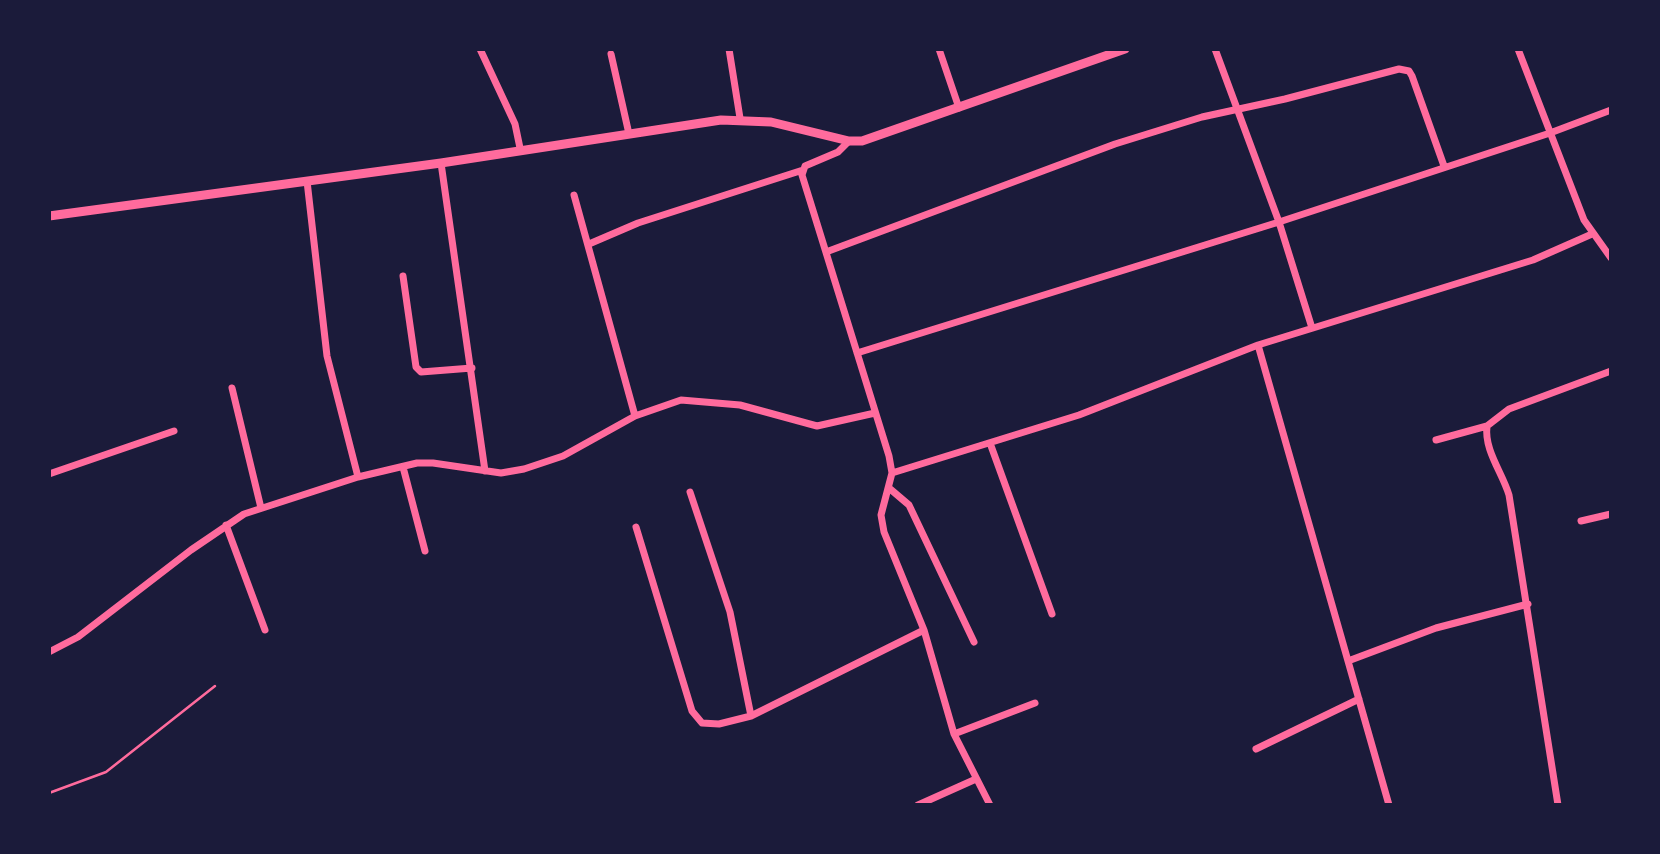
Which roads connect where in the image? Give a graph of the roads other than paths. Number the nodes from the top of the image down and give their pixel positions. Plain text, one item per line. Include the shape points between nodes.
1 (480, 49) edge
2 (729, 49) edge
3 (939, 49) edge
4 (1125, 49) edge
5 (1215, 49) edge
6 (1518, 49) edge
7 (611, 54) dead end
8 (959, 108) junction
9 (1238, 109) junction
10 (1611, 110) edge
11 (740, 118) junction
12 (1550, 133) junction
13 (629, 134) junction
14 (849, 141) junction
15 (520, 148) junction
16 (441, 163) junction
17 (1444, 166) junction
18 (803, 170) junction
19 (307, 181) junction
20 (574, 195) dead end
21 (49, 216) edge
22 (1279, 222) junction
23 (1592, 234) junction
24 (589, 244) junction
25 (826, 252) junction
26 (1611, 258) edge
27 (403, 276) dead end
28 (1312, 328) junction
29 (1258, 345) junction
30 (857, 353) junction
31 (472, 368) junction
32 (1611, 371) edge
33 (232, 387) dead end
34 (875, 413) junction
35 (635, 416) junction
36 (1487, 426) junction
37 (174, 431) dead end
38 (1436, 440) dead end
39 (990, 443) junction
40 (403, 467) junction
41 (485, 471) junction
42 (892, 473) junction
43 (49, 474) edge
44 (358, 477) junction
45 (888, 488) junction
46 (690, 492) dead end
47 (261, 508) junction
48 (1611, 514) edge
49 (1581, 521) dead end
50 (226, 524) junction
51 (636, 527) dead end
52 (425, 551) dead end
53 (1528, 604) junction
54 (1052, 614) dead end
55 (265, 630) dead end
56 (924, 630) junction
57 (974, 642) dead end
58 (49, 652) edge
59 (1348, 661) junction
60 (1359, 699) junction
61 (1035, 703) dead end
62 (751, 716) junction
63 (954, 734) junction
64 (1256, 749) dead end
65 (976, 779) junction
66 (918, 805) edge
67 (990, 805) edge
68 (1389, 805) edge
69 (1558, 805) edge

1 - 15 street via 515,124
2 - 11 street
3 - 8 street
4 - 8 street
5 - 9 street
6 - 12 street
7 - 13 street
8 - 14 street via 881,136
9 - 17 street via 1399,69 1409,71
9 - 22 street
9 - 25 street via 1115,144
10 - 12 street
11 - 13 street
11 - 14 street
12 - 17 street
12 - 23 street
13 - 15 street
14 - 18 street
15 - 16 street
16 - 19 street
16 - 31 street
17 - 22 street
18 - 24 street via 638,223
18 - 25 street
19 - 21 street
19 - 44 street via 327,356
20 - 24 street
22 - 28 street
22 - 30 street
23 - 26 street
23 - 28 street via 1533,260
24 - 35 street
25 - 30 street
27 - 31 street via 416,367 421,372
28 - 29 street
29 - 39 street via 1079,415
29 - 59 street
30 - 34 street
31 - 41 street
32 - 36 street via 1510,409
33 - 47 street
34 - 35 street via 817,426 740,405 681,400
34 - 42 street
35 - 41 street via 549,462 501,473
36 - 38 street
36 - 53 street via 1490,451 1508,495
37 - 43 street
39 - 42 street
39 - 54 street
40 - 41 street via 433,463
40 - 44 street
40 - 52 street
42 - 45 street
44 - 47 street
45 - 56 street via 881,515 884,532
45 - 57 street via 909,505
46 - 62 street via 730,612
47 - 50 street
48 - 49 street
50 - 55 street
50 - 58 street via 78,637
51 - 62 street via 692,710 702,723
53 - 59 street via 1436,628
53 - 69 street
56 - 62 street
56 - 63 street
59 - 60 street
60 - 64 street
60 - 68 street
61 - 63 street
63 - 65 street
65 - 66 street
65 - 67 street

